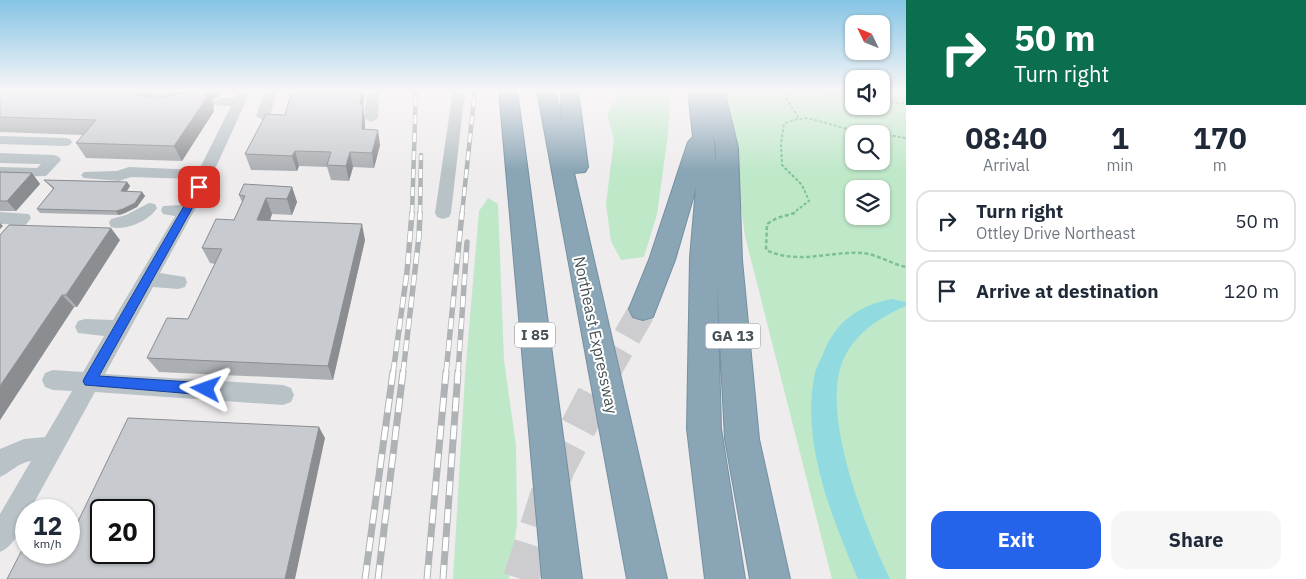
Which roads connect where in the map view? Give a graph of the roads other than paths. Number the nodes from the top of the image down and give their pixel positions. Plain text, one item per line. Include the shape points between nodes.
1 (234, 117) edge
2 (455, 117) edge
3 (511, 117) edge
4 (551, 117) edge
5 (572, 117) edge
6 (701, 117) edge
7 (722, 117) edge
8 (703, 129) junction
9 (0, 140) edge
10 (65, 142) dead end
11 (0, 158) edge
12 (0, 172) edge
13 (89, 175) dead end
14 (205, 183) junction
15 (149, 208) dead end
16 (442, 213) dead end
17 (0, 218) edge
18 (117, 223) dead end
19 (0, 247) edge
20 (147, 280) junction
21 (178, 282) dead end
22 (589, 303) junction
23 (643, 309) tunnel mouth
24 (85, 327) dead end
25 (119, 329) junction
26 (53, 380) dead end
27 (90, 381) junction
28 (283, 394) dead end
29 (52, 448) junction
30 (0, 465) edge
31 (12, 527) edge
32 (562, 579) edge
33 (647, 579) edge
34 (725, 579) edge
35 (770, 579) edge

1 - 14 street
2 - 16 street
3 - 32 highway, I 85
4 - 22 highway, Northeast Expressway
5 - 22 highway
6 - 8 highway, GA 13
7 - 35 highway, GA 13 via 727,148 734,362 742,440
8 - 23 highway via 662,260
8 - 34 highway, GA 13 via 707,188 703,258 704,429
9 - 10 street
11 - 12 street via 54,160 41,174
13 - 14 street via 119,176 129,172
14 - 20 street via 177,210
15 - 18 street via 131,220
17 - 19 street via 23,218
20 - 21 street
20 - 25 street
22 - 33 highway, Northeast Expressway
24 - 25 street
25 - 27 street
26 - 27 street
27 - 28 street
27 - 29 street
29 - 30 street via 21,450
29 - 31 street

